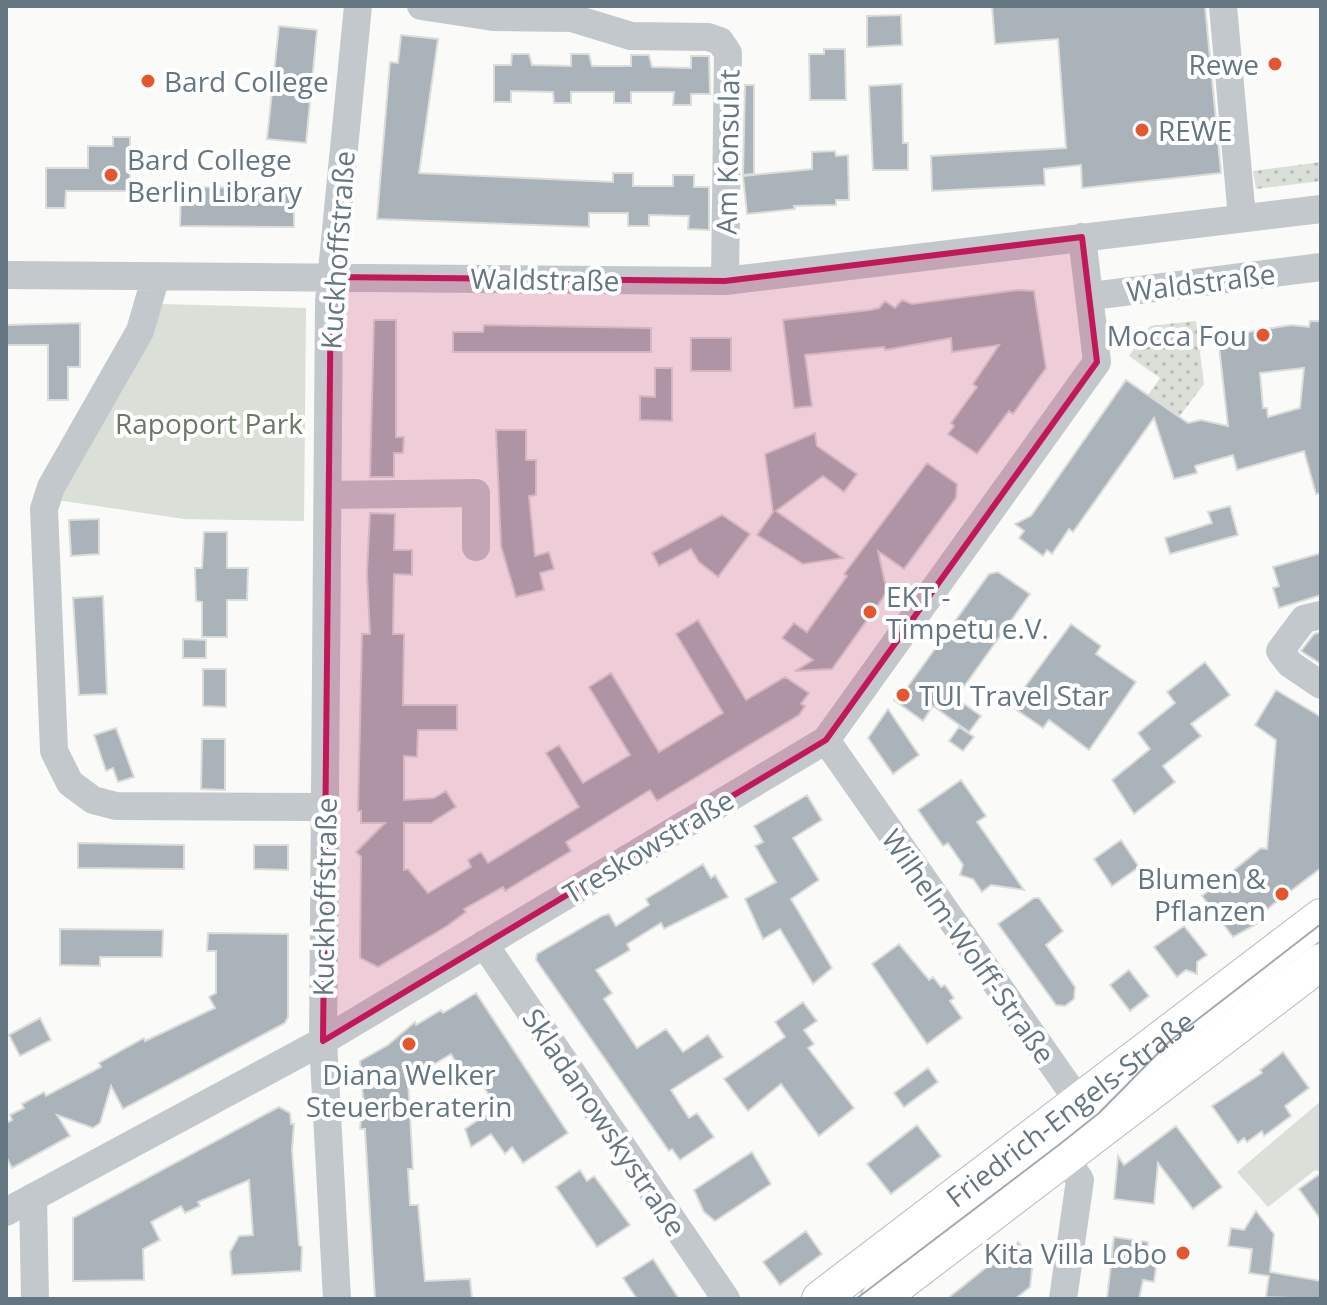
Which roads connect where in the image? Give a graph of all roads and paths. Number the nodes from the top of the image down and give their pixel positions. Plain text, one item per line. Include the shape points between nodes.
1 (358, 6) edge
2 (421, 6) edge
3 (1223, 6) edge
4 (1321, 209) edge
5 (1242, 218) junction
6 (1082, 237) junction
7 (1321, 267) edge
8 (6, 275) edge
9 (156, 276) junction
10 (331, 277) junction
11 (725, 281) junction
12 (1092, 296) junction
13 (329, 495) junction
14 (476, 547) dead end
15 (1321, 615) edge
16 (1321, 685) edge
17 (826, 740) junction
18 (325, 807) junction
19 (1321, 917) edge
20 (484, 944) junction
21 (1321, 962) edge
22 (323, 1041) junction
23 (1079, 1102) junction
24 (1066, 1159) junction
25 (33, 1197) junction
26 (6, 1212) edge
27 (35, 1299) edge
28 (337, 1299) edge
29 (726, 1299) edge
30 (820, 1299) edge
31 (879, 1299) edge
32 (1063, 1299) edge

1 - 10 street, Kuckhoffstraße
2 - 11 street, Am Konsulat via 493,17 572,18 631,36 720,41 728,53
3 - 5 street
4 - 5 street, Waldstraße
5 - 6 street, Waldstraße
6 - 11 street, Waldstraße
6 - 12 street, Waldstraße
7 - 12 street, Waldstraße
8 - 9 street, Waldstraße
9 - 10 street, Waldstraße
9 - 18 street via 140,331 51,487 44,509 58,763 80,792 116,806
10 - 11 street, Waldstraße
10 - 13 street, Kuckhoffstraße
12 - 17 street, Treskowstraße via 1097,362
13 - 14 street via 476,493
13 - 18 street, Kuckhoffstraße
15 - 16 street via 1304,619 1280,651
17 - 20 street, Treskowstraße
17 - 23 street, Wilhelm-Wolff-Straße
18 - 22 street, Kuckhoffstraße
19 - 23 main road, Friedrich-Engels-Straße
20 - 22 street, Treskowstraße
20 - 29 street, Skladanowskystraße
21 - 24 main road, Friedrich-Engels-Straße
22 - 25 street, Treskowstraße
22 - 28 street, Kuckhoffstraße
23 - 24 street
23 - 30 main road, Friedrich-Engels-Straße
24 - 31 main road, Friedrich-Engels-Straße
24 - 32 street via 1080,1180
25 - 26 street, Treskowstraße
25 - 27 street

